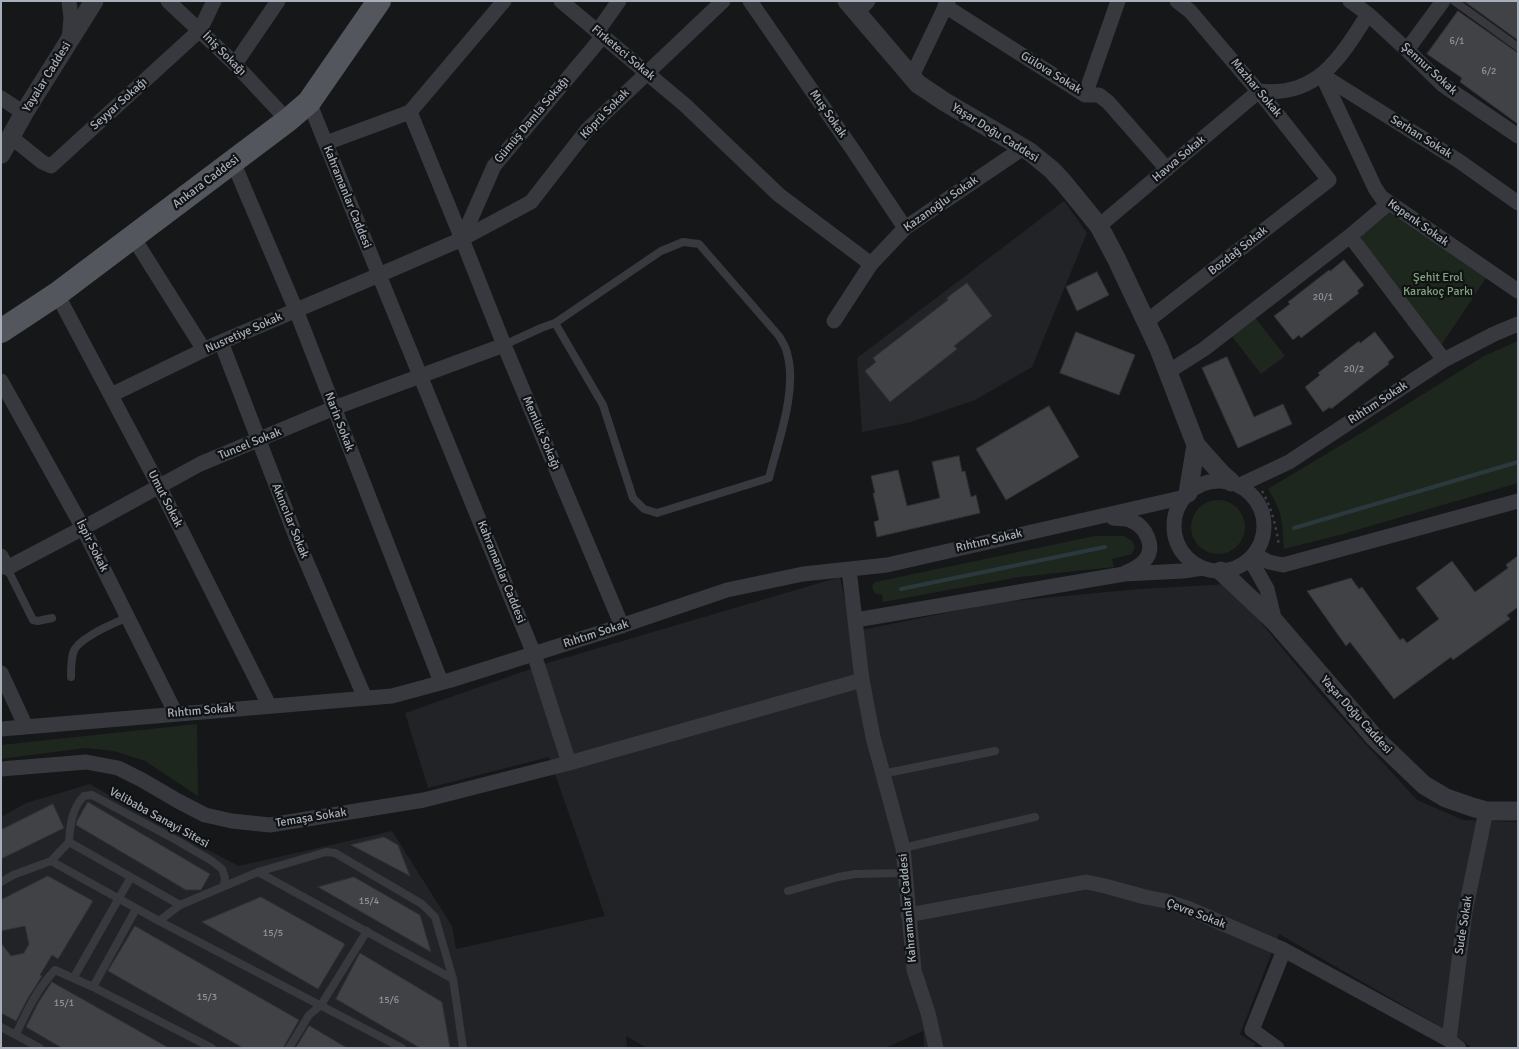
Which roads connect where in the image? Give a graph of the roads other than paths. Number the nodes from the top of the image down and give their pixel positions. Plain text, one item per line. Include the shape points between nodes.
1 (69, 1) edge
2 (94, 1) edge
3 (168, 1) edge
4 (214, 1) edge
5 (278, 1) edge
6 (366, 1) edge
7 (379, 1) edge
8 (504, 1) edge
9 (561, 1) edge
10 (619, 1) edge
11 (723, 1) edge
12 (750, 1) edge
13 (1177, 1) edge
14 (1350, 1) edge
15 (1443, 1) edge
16 (1454, 1) edge
17 (1115, 2) edge
18 (946, 4) edge
19 (857, 5) edge
20 (1368, 14) junction
21 (200, 30) junction
22 (600, 34) junction
23 (69, 40) junction
24 (1518, 47) edge
25 (1407, 50) junction
26 (235, 64) junction
27 (646, 73) junction
28 (1322, 75) junction
29 (912, 76) junction
30 (1260, 91) junction
31 (1085, 95) junction
32 (304, 96) junction
33 (1, 98) edge
34 (278, 110) junction
35 (410, 112) junction
36 (24, 113) junction
37 (1518, 136) edge
38 (11, 137) junction
39 (326, 143) junction
40 (1023, 148) junction
41 (1, 154) edge
42 (233, 162) junction
43 (1168, 168) junction
44 (1329, 180) joint
45 (1389, 203) junction
46 (1518, 203) edge
47 (1099, 226) junction
48 (905, 228) junction
49 (1350, 236) junction
50 (133, 237) junction
51 (462, 238) junction
52 (871, 264) junction
53 (379, 275) junction
54 (1518, 291) edge
55 (57, 294) junction
56 (296, 310) junction
57 (1, 316) edge
58 (834, 321) dead end
59 (1146, 322) junction
60 (555, 323) junction
61 (1518, 324) edge
62 (1, 331) edge
63 (221, 342) junction
64 (504, 345) junction
65 (204, 350) junction
66 (1444, 360) junction
67 (1168, 372) junction
68 (420, 376) junction
69 (1, 381) edge
70 (111, 395) junction
71 (334, 408) junction
72 (259, 440) junction
73 (1196, 445) junction
74 (1235, 483) junction
75 (159, 486) junction
76 (1187, 495) junction
77 (1518, 501) edge
78 (1096, 517) junction
79 (83, 528) junction
80 (1252, 557) junction
81 (4, 562) edge
82 (849, 569) junction
83 (1212, 570) junction
84 (1124, 574) junction
85 (128, 617) junction
86 (52, 618) dead end
87 (856, 620) junction
88 (1275, 622) junction
89 (622, 626) junction
90 (534, 654) junction
91 (1, 673) edge
92 (71, 677) dead end
93 (862, 680) junction
94 (442, 682) junction
95 (365, 698) junction
96 (269, 706) junction
97 (176, 714) junction
98 (26, 727) junction
99 (1, 729) edge
100 (995, 751) dead end
101 (568, 763) junction
102 (1, 769) edge
103 (882, 774) junction
104 (1486, 810) junction
105 (1517, 812) edge
106 (1035, 817) dead end
107 (69, 842) junction
108 (903, 848) junction
109 (51, 862) junction
110 (258, 872) junction
111 (904, 873) junction
112 (131, 877) junction
113 (1, 882) edge
114 (224, 886) junction
115 (788, 891) dead end
116 (118, 899) junction
117 (180, 905) junction
118 (136, 909) junction
119 (908, 914) junction
120 (159, 921) junction
121 (367, 931) junction
122 (1284, 950) junction
123 (74, 977) junction
124 (453, 979) junction
125 (93, 987) junction
126 (321, 1005) junction
127 (1, 1027) edge
128 (16, 1034) junction
129 (1454, 1044) edge
130 (40, 1048) edge
131 (212, 1048) edge
132 (289, 1048) edge
133 (402, 1048) edge
134 (463, 1048) edge
135 (936, 1048) edge
136 (1277, 1048) edge

1 - 23 street
2 - 23 street, Yayalar Caddesi
3 - 21 street, İniş Sokağı
4 - 21 street, Seyyar Sokağı
5 - 26 street
6 - 32 main road, Ankara Caddesi via 315,71
7 - 32 main road, Ankara Caddesi
8 - 35 street
9 - 22 street, Firketeci Sokak
10 - 22 street, Gümüş Damla Sokağı
11 - 27 street, Köprü Sokak
12 - 48 street, Muş Sokak
13 - 30 street, Mazhar Sokak
14 - 20 street, Şennur Sokak
15 - 25 street
16 - 24 lane
17 - 31 street
18 - 29 street
18 - 31 street, Gülova Sokak
19 - 29 street, Yaşar Doğu Caddesi
20 - 25 street, Şennur Sokak
20 - 28 street via 1348,46
21 - 26 street, İniş Sokağı
21 - 38 street, Seyyar Sokağı via 50,166
22 - 27 street, Firketeci Sokak
22 - 51 street, Gümüş Damla Sokağı via 494,166
23 - 36 street, Yayalar Caddesi
25 - 37 street, Şennur Sokak via 1443,85
26 - 34 street, İniş Sokağı
27 - 51 street, Köprü Sokak via 587,130 530,202
27 - 52 street, Firketeci Sokak via 685,105 779,195
28 - 30 street via 1294,90
28 - 45 street, Kepenk Sokak via 1375,188
28 - 46 street, Serhan Sokak via 1459,161
29 - 40 street, Yaşar Doğu Caddesi via 929,92
30 - 43 street, Havva Sokak
30 - 44 street, Mazhar Sokak
31 - 43 street, Gülova Sokak via 1100,95 1108,102
32 - 34 main road, Ankara Caddesi
32 - 39 street, Kahramanlar Caddesi
32 - 42 main road, Ankara Caddesi via 288,120
33 - 36 street
34 - 57 main road, Ankara Caddesi via 129,226
35 - 39 street
35 - 51 street, Memlük Sokağı
36 - 38 street, Yayalar Caddesi
38 - 41 street, Yayalar Caddesi
39 - 53 street, Kahramanlar Caddesi
40 - 47 street, Yaşar Doğu Caddesi via 1052,170
40 - 48 street, Kazanoğlu Sokak
42 - 50 main road, Ankara Caddesi
42 - 56 street, Narin Sokak
43 - 47 street, Havva Sokak
44 - 59 street, Bozdağ Sokak
45 - 49 street
45 - 54 street, Kepenk Sokak
47 - 59 street, Yaşar Doğu Caddesi
48 - 52 street, Kazanoğlu Sokak
49 - 66 street
49 - 67 street via 1204,349
50 - 55 main road, Ankara Caddesi
50 - 65 street
51 - 53 street, Köprü Sokak
51 - 64 street, Memlük Sokağı
52 - 58 street, Kazanoğlu Sokak
53 - 56 street, Nusretiye Sokak
53 - 68 street, Kahramanlar Caddesi
55 - 62 main road, Ankara Caddesi
55 - 70 street, Umut Sokak
56 - 63 street, Nusretiye Sokak
56 - 71 street, Narin Sokak
59 - 67 street, Yaşar Doğu Caddesi
60 - 60 lane via 661,251 683,242 699,244 779,336 787,353 789,394 769,478 657,513 644,509 633,498 603,405
60 - 64 lane
61 - 66 street, Rıhtım Sokak
63 - 65 street, Nusretiye Sokak
63 - 72 street, Akıncılar Sokak
64 - 68 street, Tuncel Sokak
64 - 89 street, Memlük Sokağı
65 - 70 street, Nusretiye Sokak
66 - 74 street, Rıhtım Sokak via 1289,462
67 - 73 street, Yaşar Doğu Caddesi
68 - 71 street, Tuncel Sokak
68 - 90 street, Kahramanlar Caddesi
69 - 79 street, İspir Sokak
70 - 75 street, Umut Sokak
71 - 72 street, Tuncel Sokak
71 - 94 street, Narin Sokak
72 - 75 street, Tuncel Sokak via 200,464
72 - 95 street, Akıncılar Sokak via 298,542
73 - 74 street
73 - 76 street
74 - 76 street via 1204,482
74 - 80 street via 1253,495 1261,506 1264,519 1264,534
75 - 79 street, Tuncel Sokak
75 - 96 street, Umut Sokak
76 - 78 street, Rıhtım Sokak
76 - 83 street via 1177,509 1175,538 1192,562
77 - 80 street via 1283,565
78 - 82 street, Rıhtım Sokak via 887,565
78 - 84 street via 1130,519 1142,526 1149,540 1149,554 1144,562
79 - 81 street, Tuncel Sokak
79 - 85 street, İspir Sokak
80 - 83 street via 1236,568
80 - 88 street via 1267,588
81 - 86 lane via 33,620
82 - 87 street, Kahramanlar Caddesi
82 - 89 street, Rıhtım Sokak via 803,574 727,590
83 - 84 street
83 - 88 street, Yaşar Doğu Caddesi
84 - 87 street
85 - 92 lane via 78,644 72,654
85 - 97 street, İspir Sokak
87 - 93 street, Kahramanlar Caddesi
88 - 104 street, Yaşar Doğu Caddesi via 1375,738 1414,776 1446,798
89 - 90 street, Rıhtım Sokak
90 - 94 street, Rıhtım Sokak
90 - 101 street, Kahramanlar Caddesi
91 - 98 street
93 - 101 street
93 - 103 street, Kahramanlar Caddesi
94 - 95 street, Rıhtım Sokak via 392,696
95 - 96 street, Rıhtım Sokak
96 - 97 street, Rıhtım Sokak
97 - 98 street, Rıhtım Sokak
98 - 99 street, Rıhtım Sokak
100 - 103 lane
101 - 102 street, Temaşa Sokak via 424,800 270,825 232,822 204,814 118,768 86,762
103 - 108 street, Kahramanlar Caddesi
104 - 105 street, Yaşar Doğu Caddesi
104 - 129 street, Sude Sokak via 1465,912
106 - 108 lane
107 - 109 lane
107 - 112 lane
107 - 114 lane, Velibaba Sanayi Sitesi via 76,807 84,796 92,795 212,861 222,869
108 - 111 street, Kahramanlar Caddesi
109 - 113 lane
109 - 116 lane
110 - 114 lane
110 - 121 lane
110 - 124 lane via 326,852 335,853 429,910
111 - 115 lane via 855,874
111 - 119 street, Kahramanlar Caddesi
112 - 116 lane
112 - 117 lane
114 - 117 lane
116 - 118 lane
116 - 123 lane
117 - 120 lane
118 - 120 lane
118 - 125 lane
119 - 122 street, Çevre Sokak via 1086,882 1187,908
119 - 135 street, Kahramanlar Caddesi via 914,970
120 - 126 lane
121 - 124 lane
121 - 126 lane
122 - 129 street, Çevre Sokak
122 - 136 street via 1252,1030
123 - 125 lane
123 - 128 lane via 55,970 35,995
124 - 134 lane
125 - 131 lane
126 - 132 lane via 308,1015
126 - 133 lane
127 - 128 lane
128 - 130 lane

